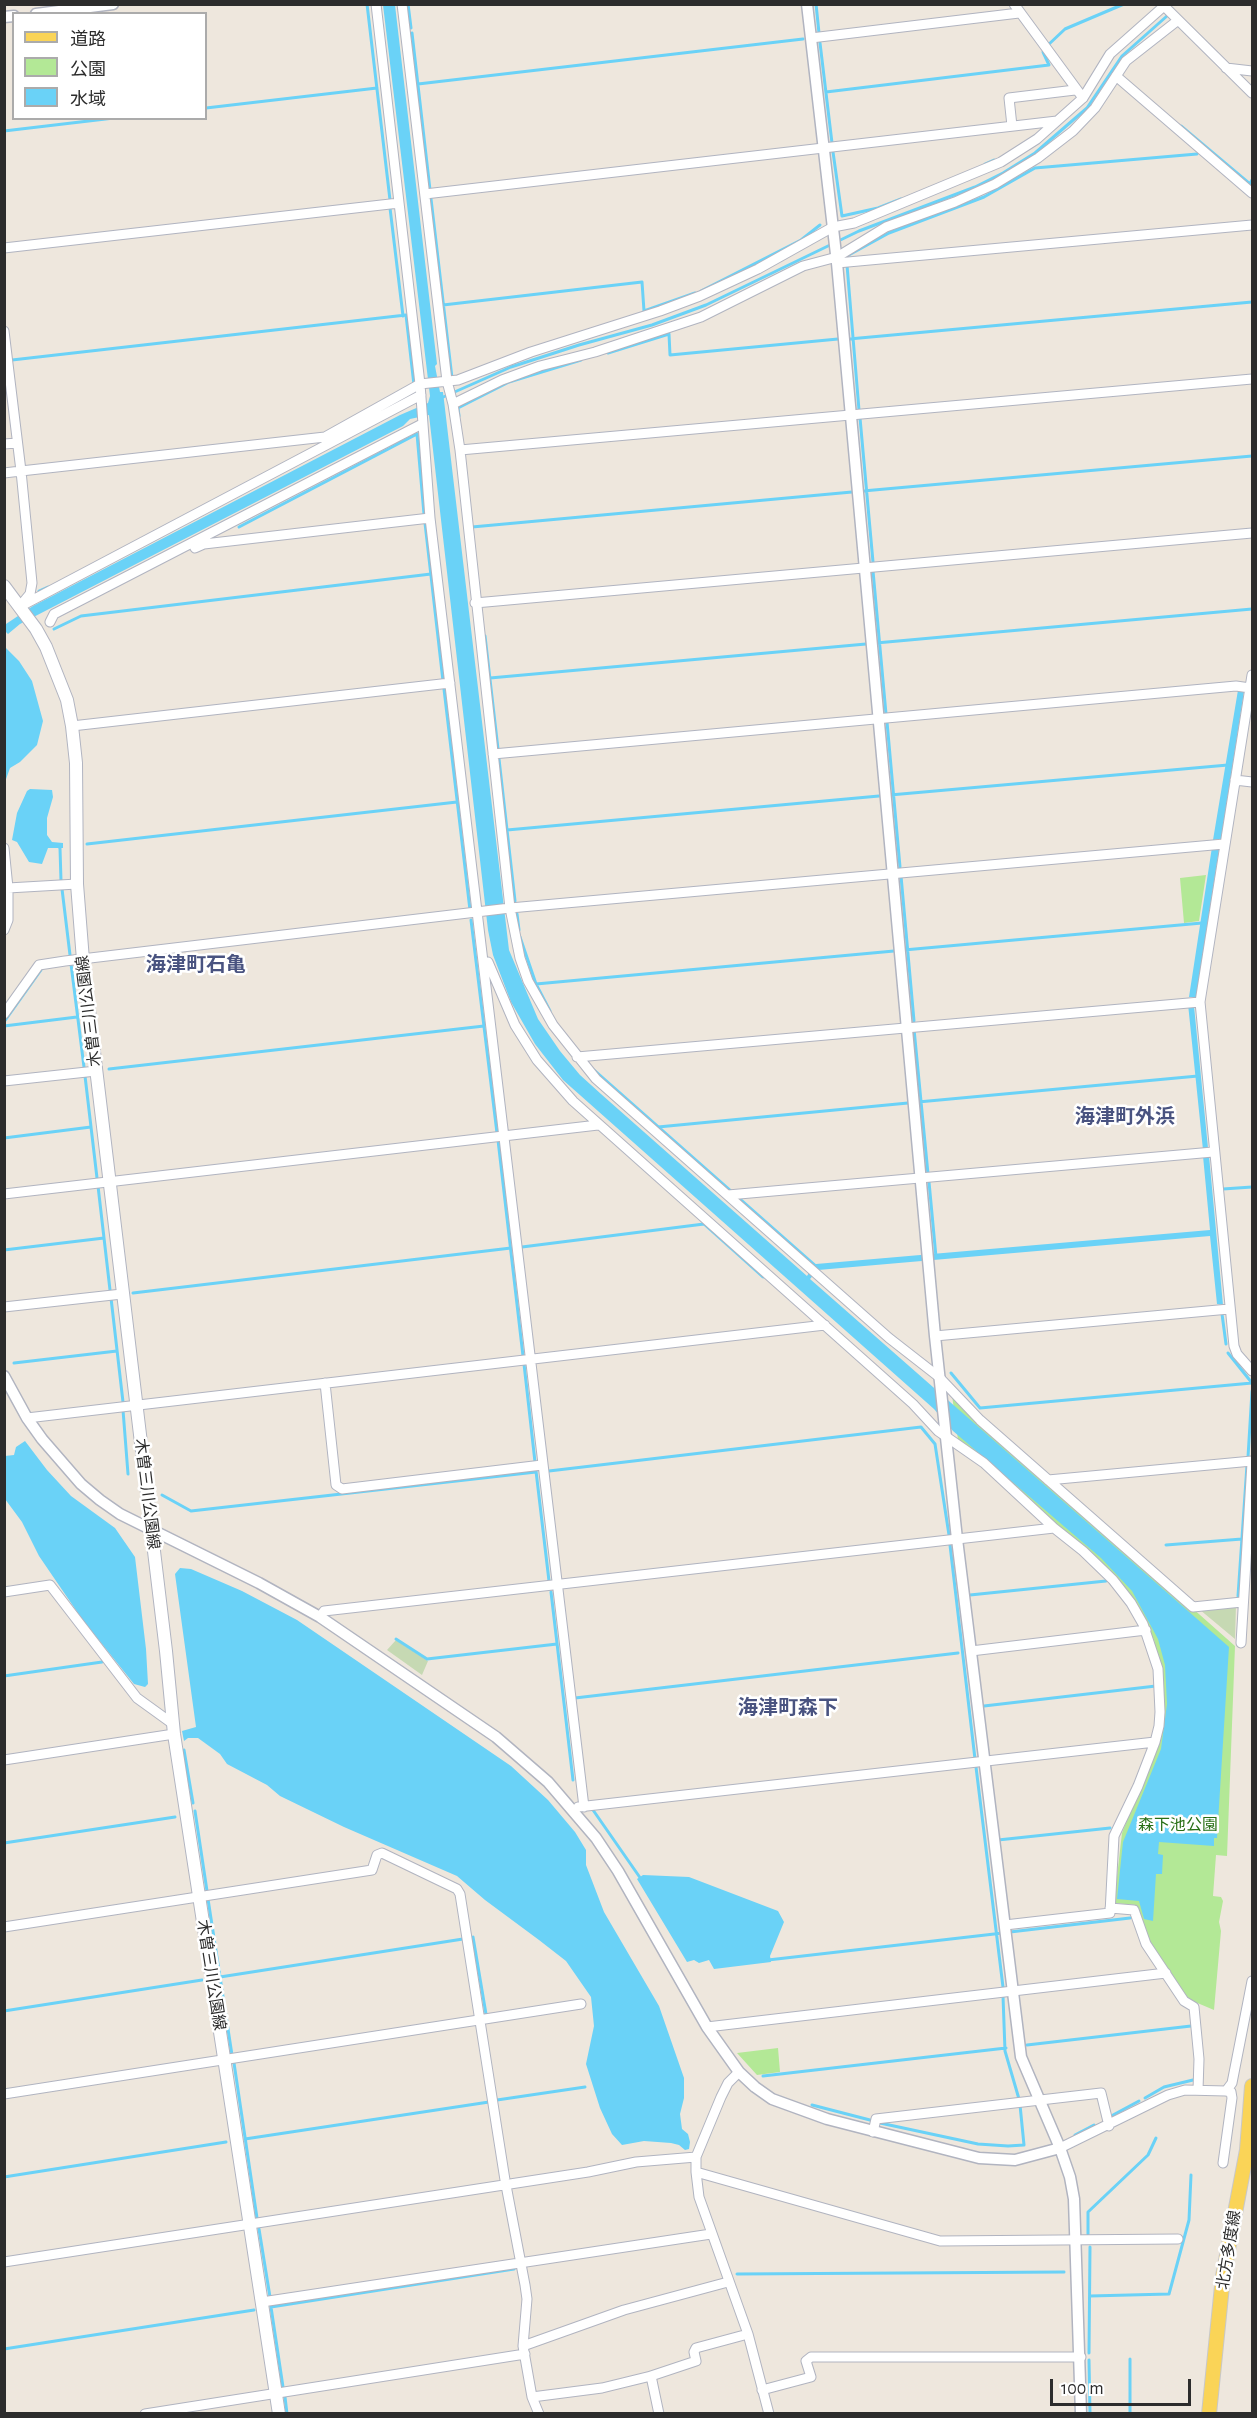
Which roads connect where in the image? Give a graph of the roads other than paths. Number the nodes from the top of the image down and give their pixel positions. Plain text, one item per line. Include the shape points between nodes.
1 (112, 4) edge
2 (376, 4) edge
3 (402, 4) edge
4 (807, 4) edge
5 (1163, 6) edge
6 (1017, 9) edge
7 (51, 12) edge
8 (1174, 18) junction
9 (811, 38) junction
10 (1226, 68) junction
11 (1252, 71) edge
12 (1116, 76) junction
13 (1075, 90) junction
14 (1252, 93) edge
15 (1083, 98) junction
16 (1058, 121) junction
17 (1011, 126) junction
18 (824, 147) junction
19 (1252, 193) edge
20 (425, 194) junction
21 (399, 203) junction
22 (1252, 225) edge
23 (833, 228) junction
24 (4, 248) edge
25 (837, 258) junction
26 (821, 261) junction
27 (4, 331) edge
28 (671, 332) dead end
29 (1252, 379) edge
30 (446, 383) junction
31 (423, 384) junction
32 (421, 397) junction
33 (452, 402) junction
34 (851, 415) junction
35 (9, 416) edge
36 (422, 421) junction
37 (17, 443) junction
38 (4, 444) edge
39 (460, 450) junction
40 (21, 471) junction
41 (4, 473) edge
42 (430, 518) junction
43 (1252, 533) edge
44 (865, 568) junction
45 (4, 586) edge
46 (475, 603) junction
47 (21, 607) junction
48 (51, 622) junction
49 (34, 625) junction
50 (1252, 675) edge
51 (450, 683) junction
52 (1250, 688) junction
53 (879, 719) junction
54 (72, 726) junction
55 (493, 754) junction
56 (1235, 780) junction
57 (1252, 782) edge
58 (1224, 844) junction
59 (4, 848) edge
60 (892, 873) junction
61 (77, 884) junction
62 (8, 888) junction
63 (509, 908) junction
64 (480, 913) junction
65 (4, 930) edge
66 (483, 951) junction
67 (83, 960) junction
68 (1200, 1002) junction
69 (4, 1014) edge
70 (906, 1026) junction
71 (576, 1057) junction
72 (96, 1071) junction
73 (4, 1081) edge
74 (597, 1125) junction
75 (504, 1136) junction
76 (1213, 1152) junction
77 (920, 1178) junction
78 (109, 1182) junction
79 (4, 1194) edge
80 (728, 1195) junction
81 (122, 1294) junction
82 (4, 1307) edge
83 (1229, 1309) junction
84 (825, 1325) junction
85 (934, 1336) junction
86 (530, 1359) junction
87 (1252, 1371) edge
88 (4, 1376) edge
89 (940, 1380) junction
90 (324, 1383) junction
91 (135, 1405) junction
92 (27, 1418) junction
93 (946, 1436) junction
94 (1252, 1462) edge
95 (542, 1465) junction
96 (1048, 1480) junction
97 (1054, 1528) junction
98 (152, 1529) junction
99 (957, 1539) junction
100 (558, 1584) junction
101 (4, 1592) edge
102 (1242, 1602) junction
103 (320, 1617) junction
104 (1146, 1630) junction
105 (1241, 1643) dead end
106 (971, 1651) junction
107 (173, 1729) junction
108 (1155, 1742) junction
109 (4, 1760) edge
110 (984, 1761) junction
111 (570, 1807) junction
112 (584, 1807) junction
113 (199, 1897) junction
114 (1110, 1908) junction
115 (4, 1927) edge
116 (1005, 1929) junction
117 (1166, 1973) junction
118 (1252, 1981) edge
119 (1011, 1991) junction
120 (581, 2004) dead end
121 (480, 2020) junction
122 (707, 2027) junction
123 (224, 2060) junction
124 (739, 2072) junction
125 (1252, 2086) edge
126 (1198, 2090) junction
127 (1226, 2091) junction
128 (4, 2094) edge
129 (1038, 2100) junction
130 (1109, 2126) junction
131 (873, 2132) junction
132 (1060, 2148) junction
133 (696, 2157) junction
134 (1223, 2163) dead end
135 (696, 2172) junction
136 (508, 2184) junction
137 (249, 2224) junction
138 (711, 2234) junction
139 (1075, 2239) junction
140 (1178, 2240) dead end
141 (4, 2262) edge
142 (522, 2262) junction
143 (728, 2282) junction
144 (262, 2302) junction
145 (748, 2334) junction
146 (524, 2350) junction
147 (1081, 2357) junction
148 (651, 2376) junction
149 (762, 2390) junction
150 (275, 2393) junction
151 (532, 2397) junction
152 (145, 2414) edge
153 (279, 2414) edge
154 (539, 2414) edge
155 (659, 2414) edge
156 (769, 2414) edge
157 (1081, 2414) edge
158 (1209, 2414) edge

1 - 7 street
2 - 21 street
3 - 20 street
4 - 9 street
5 - 8 street
5 - 15 street via 1110,54
6 - 9 street
6 - 13 street
8 - 10 street
8 - 12 street via 1126,61
9 - 18 street
10 - 11 street
10 - 14 street
12 - 19 street
12 - 25 street via 1095,108 1038,158 995,184 886,227
13 - 15 street
13 - 17 street via 1009,98
15 - 16 street
16 - 17 street
16 - 23 street via 1001,162 854,223
17 - 18 street
18 - 20 street
18 - 23 street
20 - 30 street
21 - 24 street
21 - 31 street
22 - 25 street
23 - 25 street
23 - 30 street via 700,296
25 - 26 street
25 - 34 street
26 - 28 street via 704,321
26 - 33 street via 701,316 540,366
27 - 35 street
29 - 34 street
30 - 31 street
30 - 33 street
31 - 32 street
31 - 40 street via 325,436
32 - 36 street
32 - 47 street
33 - 39 street
34 - 39 street
34 - 44 street
35 - 37 street
36 - 42 street
36 - 48 street via 54,614
37 - 38 street
37 - 40 street
39 - 46 street
40 - 41 street
40 - 47 street via 32,583
42 - 48 street via 204,544
42 - 51 street
43 - 44 street
44 - 46 street
44 - 53 street
45 - 47 main road, 木曽三川公園線
46 - 55 street
47 - 49 main road, 木曽三川公園線
48 - 49 street
49 - 54 main road, 木曽三川公園線 via 58,675
50 - 52 street
51 - 54 street
51 - 64 street
52 - 53 street via 1236,686
52 - 56 street
53 - 55 street
53 - 60 street
54 - 61 main road, 木曽三川公園線
55 - 63 street
56 - 57 street
56 - 58 street
58 - 60 street
58 - 68 street
59 - 62 street
60 - 63 street
60 - 70 street
61 - 62 street
61 - 67 main road, 木曽三川公園線
62 - 65 street via 8,920
63 - 64 street
63 - 71 street via 528,981
64 - 66 street
64 - 67 street
66 - 74 street via 508,1010 537,1060
66 - 75 street
67 - 69 street via 39,965
67 - 72 main road, 木曽三川公園線
68 - 70 street
68 - 76 street
70 - 71 street
70 - 77 street
71 - 80 street
72 - 73 street
72 - 78 main road, 木曽三川公園線
74 - 75 street
74 - 84 street
75 - 78 street
75 - 86 street
76 - 77 street
76 - 83 street
77 - 80 street
77 - 85 street
78 - 79 street
78 - 81 main road, 木曽三川公園線
80 - 89 street
81 - 82 street
81 - 91 main road, 木曽三川公園線
83 - 85 street
83 - 87 street via 1233,1346
84 - 86 street
84 - 93 street
85 - 89 street
86 - 90 street
86 - 95 street
88 - 92 street
89 - 93 street
89 - 96 street
90 - 91 street
90 - 95 street via 336,1485 342,1489
91 - 92 street
91 - 98 main road, 木曽三川公園線
92 - 98 street via 81,1484 120,1514
93 - 97 street via 984,1464
93 - 99 street
94 - 96 street
94 - 102 street
95 - 100 street
96 - 102 street via 1193,1606
97 - 99 street
97 - 104 street via 1113,1580
98 - 103 street
98 - 107 main road, 木曽三川公園線
99 - 100 street
99 - 106 street
100 - 103 street via 324,1611
100 - 112 street
101 - 107 street via 50,1585 137,1698
102 - 105 street
103 - 111 street via 496,1737 548,1782
104 - 106 street
104 - 108 street via 1160,1687
106 - 110 street
107 - 109 street
107 - 113 main road, 木曽三川公園線
108 - 110 street
108 - 114 street via 1114,1836
110 - 112 street
110 - 116 street
111 - 112 street
111 - 122 street via 618,1871
113 - 115 street
113 - 121 street via 372,1870 376,1855 382,1853 457,1889 460,1894
113 - 123 main road, 木曽三川公園線
114 - 116 street via 1110,1913
114 - 117 street via 1134,1910 1146,1944
116 - 119 street
117 - 119 street
117 - 126 street via 1184,2001 1194,2007
118 - 127 street via 1232,2083
119 - 122 street
119 - 129 street via 1021,2057
120 - 121 street
121 - 123 street
121 - 136 street
122 - 124 street
123 - 128 street
123 - 137 main road, 木曽三川公園線
124 - 131 street via 772,2099
124 - 133 street via 728,2083
125 - 158 main road, 北方多度線 via 1246,2150 1224,2276
126 - 127 street
126 - 130 street via 1158,2099
127 - 134 street via 1231,2092 1232,2098
129 - 130 street via 1101,2093
129 - 131 street via 876,2119
129 - 132 street
130 - 132 street
131 - 132 street via 980,2158 1015,2160
132 - 139 street via 1074,2199
133 - 135 street
133 - 136 street via 636,2162
135 - 138 street via 699,2198
135 - 139 street via 940,2241
136 - 137 street
136 - 142 street
137 - 141 street
137 - 144 main road, 木曽三川公園線
138 - 142 street
138 - 143 street
139 - 140 street
139 - 147 street
142 - 144 street
142 - 146 street via 527,2299
143 - 145 street
143 - 146 street via 624,2310
144 - 150 main road, 木曽三川公園線
145 - 148 street via 696,2348 696,2361
145 - 149 street
146 - 150 street
146 - 151 street
147 - 149 street via 810,2357 806,2361 811,2377
147 - 157 street
148 - 151 street via 602,2388
148 - 155 street
149 - 156 street
150 - 152 street
150 - 153 main road, 木曽三川公園線
151 - 154 street

